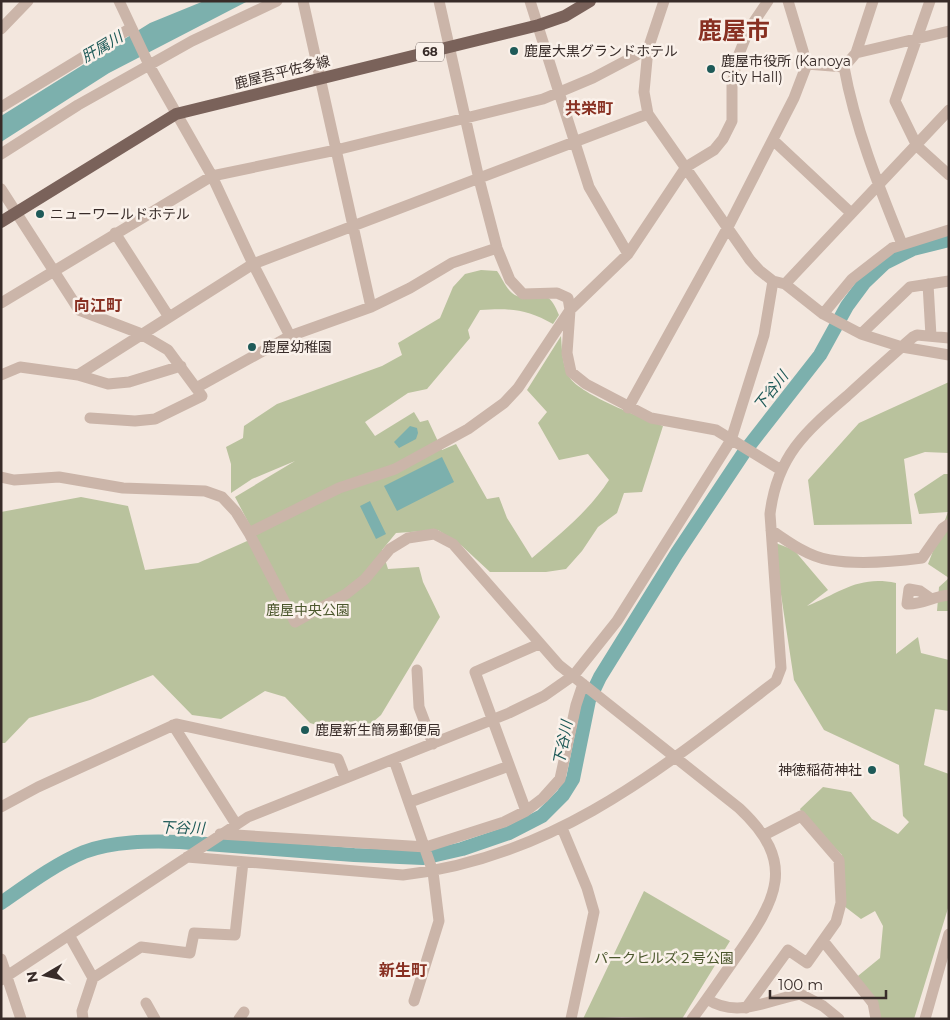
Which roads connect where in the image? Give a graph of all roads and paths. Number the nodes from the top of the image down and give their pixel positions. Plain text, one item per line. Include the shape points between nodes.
1 (28, 1) edge
2 (119, 1) edge
3 (278, 1) edge
4 (303, 1) edge
5 (439, 1) edge
6 (530, 1) edge
7 (590, 1) edge
8 (664, 1) edge
9 (768, 1) edge
10 (788, 1) edge
11 (873, 1) edge
12 (930, 1) edge
13 (539, 25) junction
14 (1, 30) edge
15 (132, 30) junction
16 (949, 31) edge
17 (916, 39) junction
18 (449, 47) junction
19 (648, 49) junction
20 (856, 53) junction
21 (807, 64) junction
22 (149, 65) junction
23 (844, 67) junction
24 (321, 78) junction
25 (560, 93) junction
26 (1, 107) edge
27 (949, 110) edge
28 (176, 114) junction
29 (648, 114) junction
30 (465, 117) junction
31 (773, 140) junction
32 (576, 141) junction
33 (917, 146) junction
34 (336, 150) junction
35 (1, 154) edge
36 (686, 167) junction
37 (949, 175) edge
38 (212, 176) junction
39 (479, 179) junction
40 (879, 185) junction
41 (1, 189) edge
42 (17, 212) junction
43 (851, 213) junction
44 (1, 222) edge
45 (353, 227) junction
46 (728, 227) junction
47 (949, 230) edge
48 (115, 233) junction
49 (902, 244) junction
50 (497, 248) junction
51 (628, 254) junction
52 (253, 264) junction
53 (53, 270) junction
54 (773, 281) junction
55 (949, 281) edge
56 (785, 284) junction
57 (928, 284) junction
58 (1, 303) edge
59 (371, 307) junction
60 (570, 310) junction
61 (827, 316) junction
62 (169, 317) junction
63 (142, 334) junction
64 (861, 334) junction
65 (290, 336) junction
66 (930, 336) junction
67 (949, 338) edge
68 (902, 347) junction
69 (949, 355) edge
70 (181, 366) junction
71 (1, 375) edge
72 (78, 375) junction
73 (196, 388) junction
74 (628, 408) junction
75 (90, 418) dead end
76 (735, 442) junction
77 (780, 470) junction
78 (1, 477) edge
79 (949, 524) edge
80 (771, 530) junction
81 (249, 533) junction
82 (949, 595) edge
83 (930, 598) dead end
84 (539, 644) junction
85 (417, 670) dead end
86 (574, 675) junction
87 (584, 685) junction
88 (492, 720) junction
89 (174, 725) junction
90 (433, 744) junction
91 (677, 758) junction
92 (394, 760) junction
93 (510, 766) junction
94 (345, 778) junction
95 (410, 802) junction
96 (1, 807) edge
97 (526, 811) junction
98 (236, 824) junction
99 (562, 828) junction
100 (764, 835) junction
101 (217, 836) junction
102 (426, 847) junction
103 (189, 855) junction
104 (243, 862) junction
105 (433, 872) junction
106 (949, 934) edge
107 (69, 935) junction
108 (824, 942) junction
109 (1, 959) edge
110 (4, 978) edge
111 (93, 978) junction
112 (707, 999) junction
113 (414, 1001) dead end
114 (146, 1003) dead end
115 (746, 1008) junction
116 (21, 1019) edge
117 (83, 1019) edge
118 (155, 1019) edge
119 (571, 1019) edge
120 (692, 1019) edge
121 (838, 1019) edge
122 (876, 1019) edge
123 (925, 1019) edge

1 - 14 street
2 - 15 street
3 - 22 street
4 - 24 street
5 - 18 street
6 - 13 street
7 - 13 main road, 鹿屋吾平佐多線 / 68 via 565,16
8 - 19 street
9 - 36 street via 749,29 737,59 732,85 732,121 714,150
10 - 21 street
11 - 20 street
12 - 17 street
13 - 18 main road, 鹿屋吾平佐多線 / 68
13 - 25 street
15 - 22 street
15 - 26 street
16 - 17 street
17 - 20 street
17 - 33 street via 895,101
18 - 24 main road, 鹿屋吾平佐多線 / 68
18 - 30 street
19 - 25 street
19 - 29 street via 644,92
20 - 23 street
21 - 23 street
21 - 31 street
22 - 28 street
22 - 35 street
23 - 40 street via 850,99
24 - 28 main road, 鹿屋吾平佐多線 / 68
24 - 34 street
25 - 30 street
25 - 32 street
27 - 33 street
28 - 38 street
28 - 42 main road, 鹿屋吾平佐多線 / 68
29 - 32 street
29 - 36 street
30 - 34 street
30 - 39 street
31 - 43 street
31 - 46 street
32 - 39 street
32 - 51 street via 589,187
33 - 37 street
33 - 40 street
34 - 38 street
34 - 45 street
36 - 46 street
36 - 51 street
38 - 48 street
38 - 52 street
39 - 45 street
39 - 50 street
40 - 43 street
40 - 49 street
41 - 42 street
42 - 44 main road, 鹿屋吾平佐多線 / 68
42 - 53 street
43 - 56 street
45 - 52 street
45 - 59 street
46 - 54 street via 754,265
46 - 74 street
47 - 49 street
48 - 53 street
48 - 62 street
49 - 61 street via 852,279
50 - 59 street via 452,263
50 - 60 street via 515,287 523,294 563,295 570,303
51 - 60 street
52 - 62 street
52 - 65 street
53 - 58 street
53 - 63 street via 79,310
54 - 56 street
54 - 76 street via 764,335
55 - 57 street
56 - 61 street
57 - 64 street via 910,287
57 - 66 street
59 - 65 street
60 - 74 street via 567,353 571,372
60 - 81 street via 518,388 504,403 468,429 395,469 339,488
61 - 64 street
62 - 63 street
63 - 70 street via 168,350
63 - 72 street
64 - 68 street
65 - 73 street
66 - 67 street
66 - 68 street via 917,335
68 - 69 street
68 - 77 street via 815,422
70 - 72 street via 129,382 108,384
70 - 73 street
71 - 72 street via 20,367
73 - 75 street via 202,396 155,419
74 - 76 street via 651,418 716,430
76 - 77 street
76 - 86 street via 617,621
77 - 80 street via 772,492
78 - 81 street via 14,480 60,477 123,488 205,491 222,497
79 - 80 street via 922,558 894,562 829,560 809,553
80 - 91 street via 781,668 776,681
81 - 84 street via 295,622 346,594 365,579 390,549 408,538 434,534 462,552
82 - 83 street
84 - 86 street
84 - 88 street via 475,672
85 - 90 street via 419,707
86 - 87 street
86 - 88 street via 544,696
87 - 91 street
87 - 97 street via 576,705 560,779
88 - 90 street
88 - 93 street
89 - 94 street via 338,759
89 - 96 street
89 - 98 street
90 - 92 street
91 - 99 street
91 - 100 street via 739,808
92 - 94 street
92 - 95 street
93 - 95 street
93 - 97 street
94 - 98 street
95 - 102 street
97 - 102 street via 504,822
98 - 101 street
99 - 105 street via 490,858
99 - 119 street via 594,912
100 - 108 street via 801,816 839,860 841,903 836,922
100 - 112 street via 773,857 776,878 768,908
101 - 102 street
101 - 103 street
102 - 105 street
103 - 104 street
103 - 107 street
104 - 105 street via 403,875
104 - 111 street via 235,934 194,932 190,953 142,947
105 - 113 street via 439,921
106 - 123 street
107 - 110 street
107 - 111 street
108 - 115 street via 807,963 788,950
108 - 122 street via 873,1004
109 - 110 street
110 - 116 street
111 - 117 street via 82,1011
112 - 115 street via 727,1008
112 - 120 street
114 - 118 street
115 - 121 street via 800,994 823,1006

